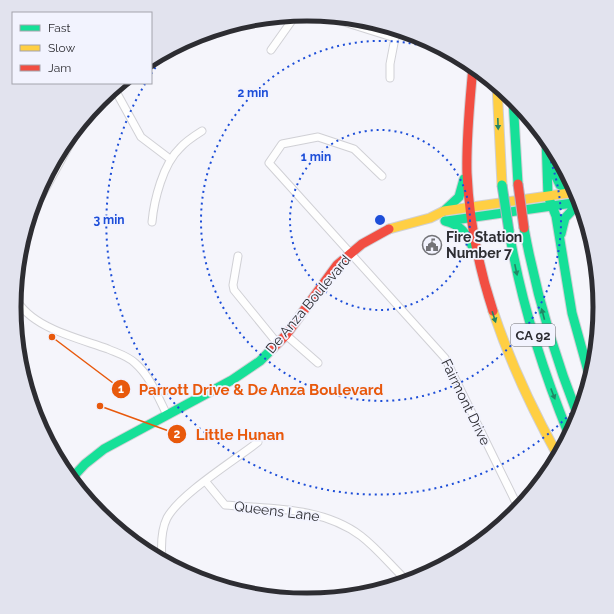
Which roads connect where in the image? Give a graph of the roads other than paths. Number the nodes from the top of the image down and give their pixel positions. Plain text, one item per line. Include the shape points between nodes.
1 (289, 22) edge
2 (351, 24) edge
3 (271, 50) dead end
4 (473, 74) edge
5 (390, 78) dead end
6 (117, 93) edge
7 (497, 93) edge
8 (514, 110) edge
9 (202, 131) dead end
10 (547, 151) joint
11 (170, 159) junction
12 (468, 166) junction
13 (382, 176) dead end
14 (567, 188) edge
15 (569, 193) edge
16 (548, 196) junction
17 (573, 204) edge
18 (553, 206) junction
19 (471, 207) junction
20 (575, 207) edge
21 (444, 216) junction
22 (472, 217) junction
23 (152, 222) dead end
24 (561, 245) junction
25 (350, 253) junction
26 (238, 256) dead end
27 (480, 266) junction
28 (21, 306) edge
29 (286, 335) junction
30 (278, 344) junction
31 (318, 363) dead end
32 (587, 367) edge
33 (575, 407) edge
34 (166, 415) junction
35 (566, 428) edge
36 (258, 442) dead end
37 (555, 450) edge
38 (75, 474) edge
39 (206, 482) junction
40 (516, 502) edge
41 (162, 554) edge
42 (402, 577) edge

1 - 3 street
2 - 5 street via 395,38
4 - 12 main road
6 - 11 street via 141,138
7 -> 35 main road, CA 92, bridge via 502,185 518,281 532,334
33 -> 8 main road, CA 92, bridge via 543,314 524,228 518,184
9 - 11 street
10 - 14 main road via 552,171 558,182
10 - 16 main road
11 - 23 street via 154,204
12 - 19 main road via 467,187
12 - 21 main road via 459,197
13 - 25 street, Fairmont Drive via 354,149 318,137 282,144 269,163
15 - 16 main road, De Anza Boulevard
16 - 18 main road
16 - 19 main road, De Anza Boulevard
17 - 18 main road, De Anza Boulevard
18 - 22 main road, De Anza Boulevard
18 - 24 main road
19 - 21 main road, De Anza Boulevard
19 - 22 main road
20 - 24 main road via 564,221
21 - 22 main road, De Anza Boulevard
21 - 25 main road, De Anza Boulevard via 385,230
21 - 27 main road via 463,230 470,240
22 - 27 main road
24 - 32 main road via 572,313
25 - 29 main road, De Anza Boulevard via 332,272
25 - 40 street, Fairmont Drive via 445,358
26 - 30 street via 234,290
27 -> 37 main road via 493,315 516,373
28 - 34 street via 37,322 120,354 134,362 146,374
29 - 30 main road, De Anza Boulevard
29 - 31 street
30 - 34 main road, De Anza Boulevard via 241,374
34 - 38 main road, De Anza Boulevard via 104,449
36 - 39 street
39 - 41 street via 182,499 167,518 161,542
39 - 42 street, Queens Lane via 225,505 290,510 324,516 360,536

